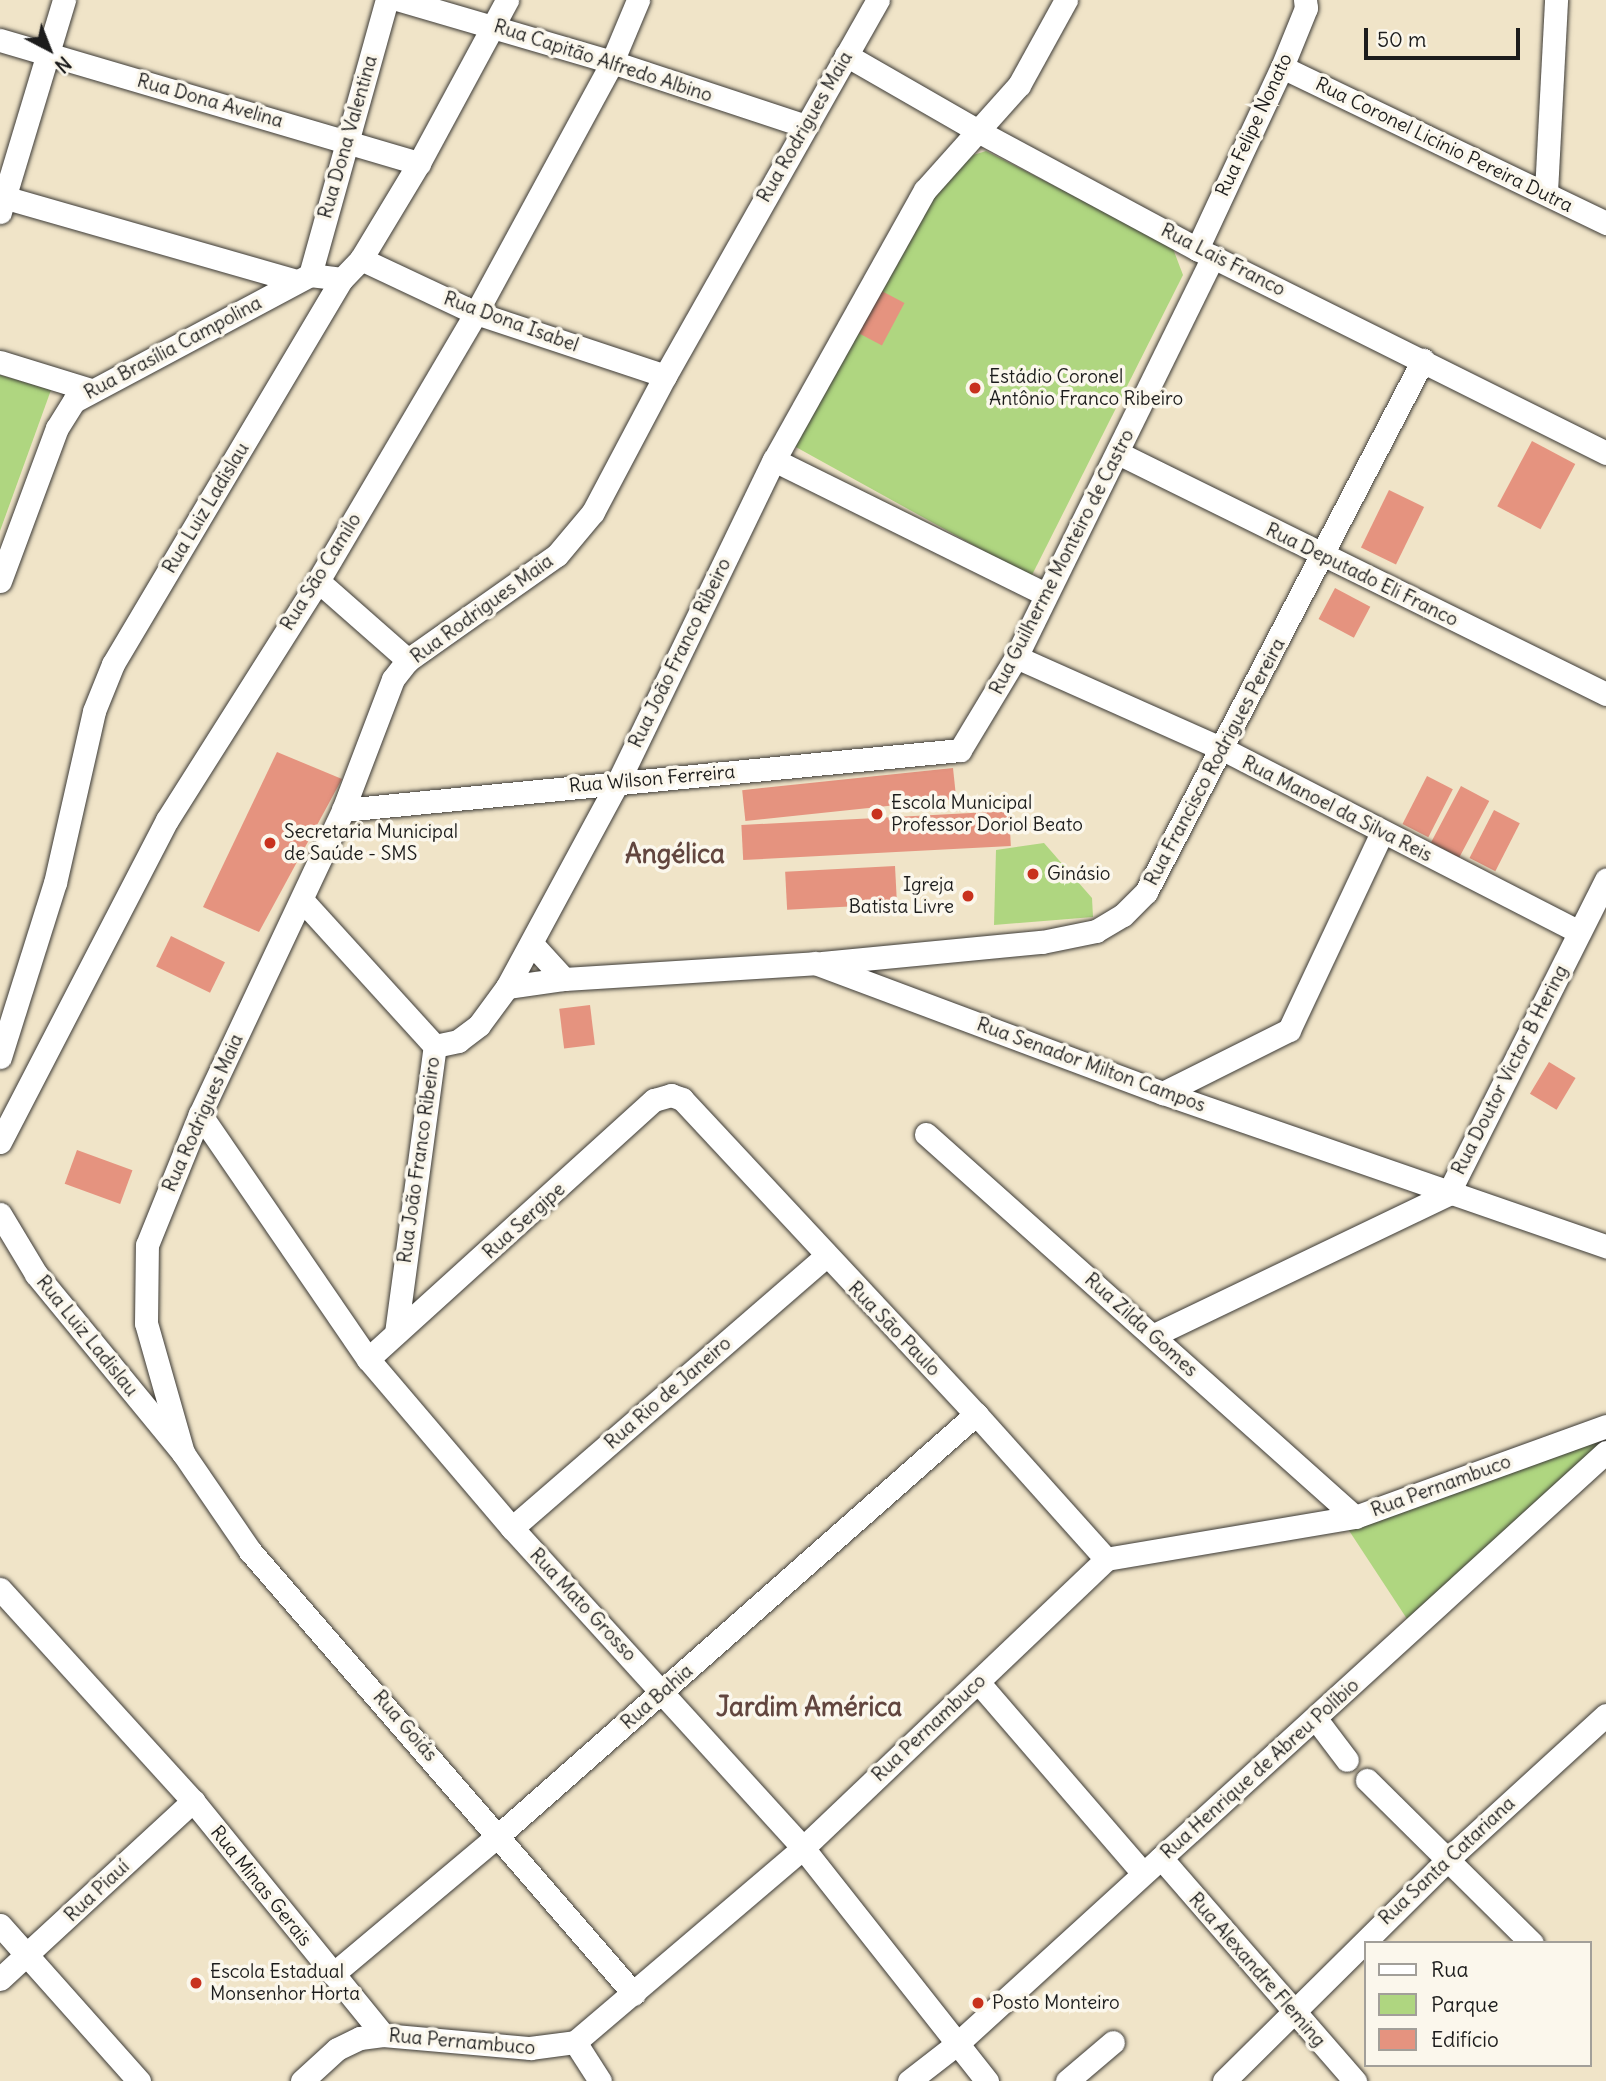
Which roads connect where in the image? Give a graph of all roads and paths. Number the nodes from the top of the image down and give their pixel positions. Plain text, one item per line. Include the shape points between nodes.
1 (64, 0) edge
2 (387, 0) edge
3 (400, 0) edge
4 (507, 0) edge
5 (638, 0) edge
6 (878, 0) edge
7 (1066, 0) edge
8 (1305, 0) edge
9 (1556, 0) edge
10 (496, 26) junction
11 (0, 40) edge
12 (48, 54) junction
13 (846, 55) junction
14 (612, 62) junction
15 (1282, 67) junction
16 (805, 126) junction
17 (978, 131) junction
18 (346, 141) junction
19 (419, 163) junction
20 (1546, 192) junction
21 (1, 202) edge
22 (1606, 223) edge
23 (1205, 253) junction
24 (361, 260) junction
25 (303, 278) junction
26 (342, 279) junction
27 (476, 313) junction
28 (1423, 360) junction
29 (0, 362) edge
30 (664, 376) junction
31 (91, 390) junction
32 (1118, 453) junction
33 (1606, 453) edge
34 (774, 460) junction
35 (1324, 557) junction
36 (0, 582) edge
37 (318, 582) junction
38 (1045, 594) junction
39 (1016, 657) junction
40 (408, 660) junction
41 (1606, 694) edge
42 (1223, 749) junction
43 (960, 750) joint
44 (618, 782) junction
45 (343, 810) junction
46 (1382, 832) junction
47 (1606, 880) edge
48 (302, 900) junction
49 (1579, 932) junction
50 (533, 945) junction
51 (815, 963) junction
52 (564, 979) junction
53 (508, 988) junction
54 (435, 1046) junction
55 (0, 1057) edge
56 (1163, 1093) junction
57 (682, 1100) joint
58 (200, 1114) junction
59 (926, 1134) dead end
60 (0, 1142) edge
61 (1448, 1194) junction
62 (0, 1214) edge
63 (1606, 1246) edge
64 (825, 1257) junction
65 (396, 1333) junction
66 (1154, 1335) junction
67 (368, 1359) junction
68 (976, 1414) junction
69 (1606, 1426) edge
70 (1606, 1452) edge
71 (183, 1453) junction
72 (1355, 1517) junction
73 (512, 1528) junction
74 (1106, 1559) junction
75 (0, 1589) edge
76 (978, 1682) junction
77 (663, 1692) junction
78 (1606, 1715) edge
79 (1316, 1719) junction
80 (1347, 1760) dead end
81 (1367, 1780) dead end
82 (193, 1801) junction
83 (500, 1834) junction
84 (803, 1848) junction
85 (1447, 1860) junction
86 (1152, 1866) junction
87 (0, 1925) edge
88 (1530, 1941) edge
89 (27, 1956) junction
90 (333, 1974) junction
91 (0, 1979) edge
92 (634, 1994) junction
93 (1291, 2010) junction
94 (383, 2035) junction
95 (575, 2042) junction
96 (1113, 2042) dead end
97 (958, 2043) junction
98 (139, 2081) edge
99 (302, 2081) edge
100 (600, 2081) edge
101 (909, 2081) edge
102 (987, 2081) edge
103 (1067, 2081) edge
104 (1223, 2081) edge
105 (1355, 2081) edge

1 - 12 street
2 - 18 street, Rua Dona Valentina
3 - 10 street, Rua Capitão Alfredo Albino
4 - 10 street, Rua Luiz Ladislau
5 - 14 street, Rua São Camilo
6 - 13 street, Rua Rodrigues Maia
7 - 17 street, Rua João Franco Ribeiro via 1019,85
8 - 15 street, Rua Felipe Nonato via 1307,8
9 - 20 street
10 - 14 street, Rua Capitão Alfredo Albino
10 - 19 street, Rua Luiz Ladislau
11 - 12 street, Rua Dona Avelina
12 - 18 street, Rua Dona Avelina
12 - 21 street
13 - 16 street, Rua Rodrigues Maia
13 - 17 street, Rua Lais Franco
14 - 16 street, Rua Capitão Alfredo Albino
14 - 27 street, Rua São Camilo
15 - 20 street, Rua Coronel Licínio Pereira Dutra
15 - 23 street, Rua Felipe Nonato
16 - 30 street, Rua Rodrigues Maia
17 - 23 street, Rua Lais Franco
17 - 34 street, Rua João Franco Ribeiro via 925,190
18 - 19 street, Rua Dona Avelina
18 - 25 street, Rua Dona Valentina
19 - 24 street, Rua Luiz Ladislau
20 - 22 street, Rua Coronel Licínio Pereira Dutra
21 - 25 street
23 - 28 street, Rua Lais Franco
23 - 32 street, Rua Guilherme Monteiro de Castro
24 - 26 street, Rua Luiz Ladislau
24 - 27 street, Rua Dona Isabel
25 - 26 street
25 - 31 street, Rua Brasília Campolina
26 - 55 street, Rua Luiz Ladislau via 113,664 94,711 55,883
27 - 30 street, Rua Dona Isabel
27 - 37 street, Rua São Camilo
28 - 33 street, Rua Lais Franco
28 - 35 street, Rua Francisco Rodrigues Pereira
29 - 31 street
30 - 40 street, Rua Rodrigues Maia via 593,512 574,537 557,555
31 - 36 street, Rua Brasília Campolina via 63,414
32 - 35 street, Rua Deputado Eli Franco
32 - 38 street, Rua Guilherme Monteiro de Castro
34 - 38 street
34 - 44 street, Rua João Franco Ribeiro
35 - 41 street, Rua Deputado Eli Franco
35 - 42 street, Rua Francisco Rodrigues Pereira
37 - 40 street
37 - 60 street, Rua São Camilo via 167,820
38 - 39 street, Rua Guilherme Monteiro de Castro
39 - 42 street, Rua Manoel da Silva Reis
39 - 43 street, Rua Guilherme Monteiro de Castro
40 - 45 street, Rua Rodrigues Maia via 393,679
42 - 46 street, Rua Manoel da Silva Reis
42 - 51 street, Rua Francisco Rodrigues Pereira via 1146,892 1123,915 1096,931 1042,942
43 - 44 street, Rua Wilson Ferreira
44 - 45 street, Rua Wilson Ferreira
44 - 50 street, Rua João Franco Ribeiro
45 - 48 street, Rua Rodrigues Maia
46 - 49 street, Rua Manoel da Silva Reis
46 - 56 street via 1289,1030
47 - 49 street, Rua Doutor Victor B Hering
48 - 54 street
48 - 58 street, Rua Rodrigues Maia
49 - 61 street, Rua Doutor Victor B Hering
50 - 52 street
50 - 53 street, Rua João Franco Ribeiro
51 - 52 street, Rua Senador Milton Campos
51 - 56 street, Rua Senador Milton Campos
52 - 53 street, Rua Senador Milton Campos
53 - 54 street, Rua João Franco Ribeiro via 479,1025 458,1041
54 - 65 street, Rua João Franco Ribeiro
56 - 61 street, Rua Senador Milton Campos
57 - 64 street, Rua São Paulo
57 - 65 street, Rua Sergipe via 664,1094 654,1100 520,1226
58 - 67 street, Rua Mato Grosso
58 - 71 street, Rua Rodrigues Maia via 147,1245 143,1283 146,1323
59 - 66 street, Rua Zilda Gomes
61 - 63 street, Rua Senador Milton Campos
61 - 66 street, Rua Doutor Victor B Hering
62 - 71 street, Rua Luiz Ladislau via 36,1274
64 - 68 street, Rua São Paulo
64 - 73 street, Rua Rio de Janeiro
65 - 67 street, Rua Sergipe
66 - 72 street, Rua Zilda Gomes
67 - 73 street, Rua Mato Grosso
68 - 74 street, Rua São Paulo
68 - 77 street, Rua Bahia
69 - 72 street, Rua Pernambuco
70 - 79 street, Rua Henrique de Abreu Políbio
71 - 83 street, Rua Goiás via 210,1499 250,1550
72 - 74 street, Rua Pernambuco
73 - 77 street, Rua Mato Grosso
74 - 76 street, Rua Pernambuco
75 - 82 street, Rua Minas Gerais
76 - 84 street, Rua Pernambuco
76 - 86 street, Rua Alexandre Fleming
77 - 83 street, Rua Bahia
77 - 84 street, Rua Mato Grosso
78 - 85 street, Rua Santa Catariana
79 - 80 street
79 - 86 street, Rua Henrique de Abreu Políbio
81 - 85 street
82 - 89 street, Rua Piauí
82 - 90 street, Rua Minas Gerais
83 - 90 street, Rua Bahia
83 - 92 street, Rua Goiás
84 - 92 street, Rua Pernambuco
84 - 97 street, Rua Mato Grosso
85 - 88 street
85 - 93 street, Rua Santa Catariana
86 - 93 street, Rua Alexandre Fleming
86 - 97 street, Rua Henrique de Abreu Políbio
87 - 89 street
89 - 91 street, Rua Piauí
89 - 98 street
90 - 94 street, Rua Minas Gerais
92 - 95 street, Rua Pernambuco
93 - 104 street, Rua Santa Catariana
93 - 105 street, Rua Alexandre Fleming
94 - 95 street, Rua Pernambuco via 530,2048
94 - 99 street, Rua Pernambuco via 360,2038 337,2049
95 - 100 street
96 - 103 street
97 - 101 street, Rua Henrique de Abreu Políbio
97 - 102 street, Rua Mato Grosso

